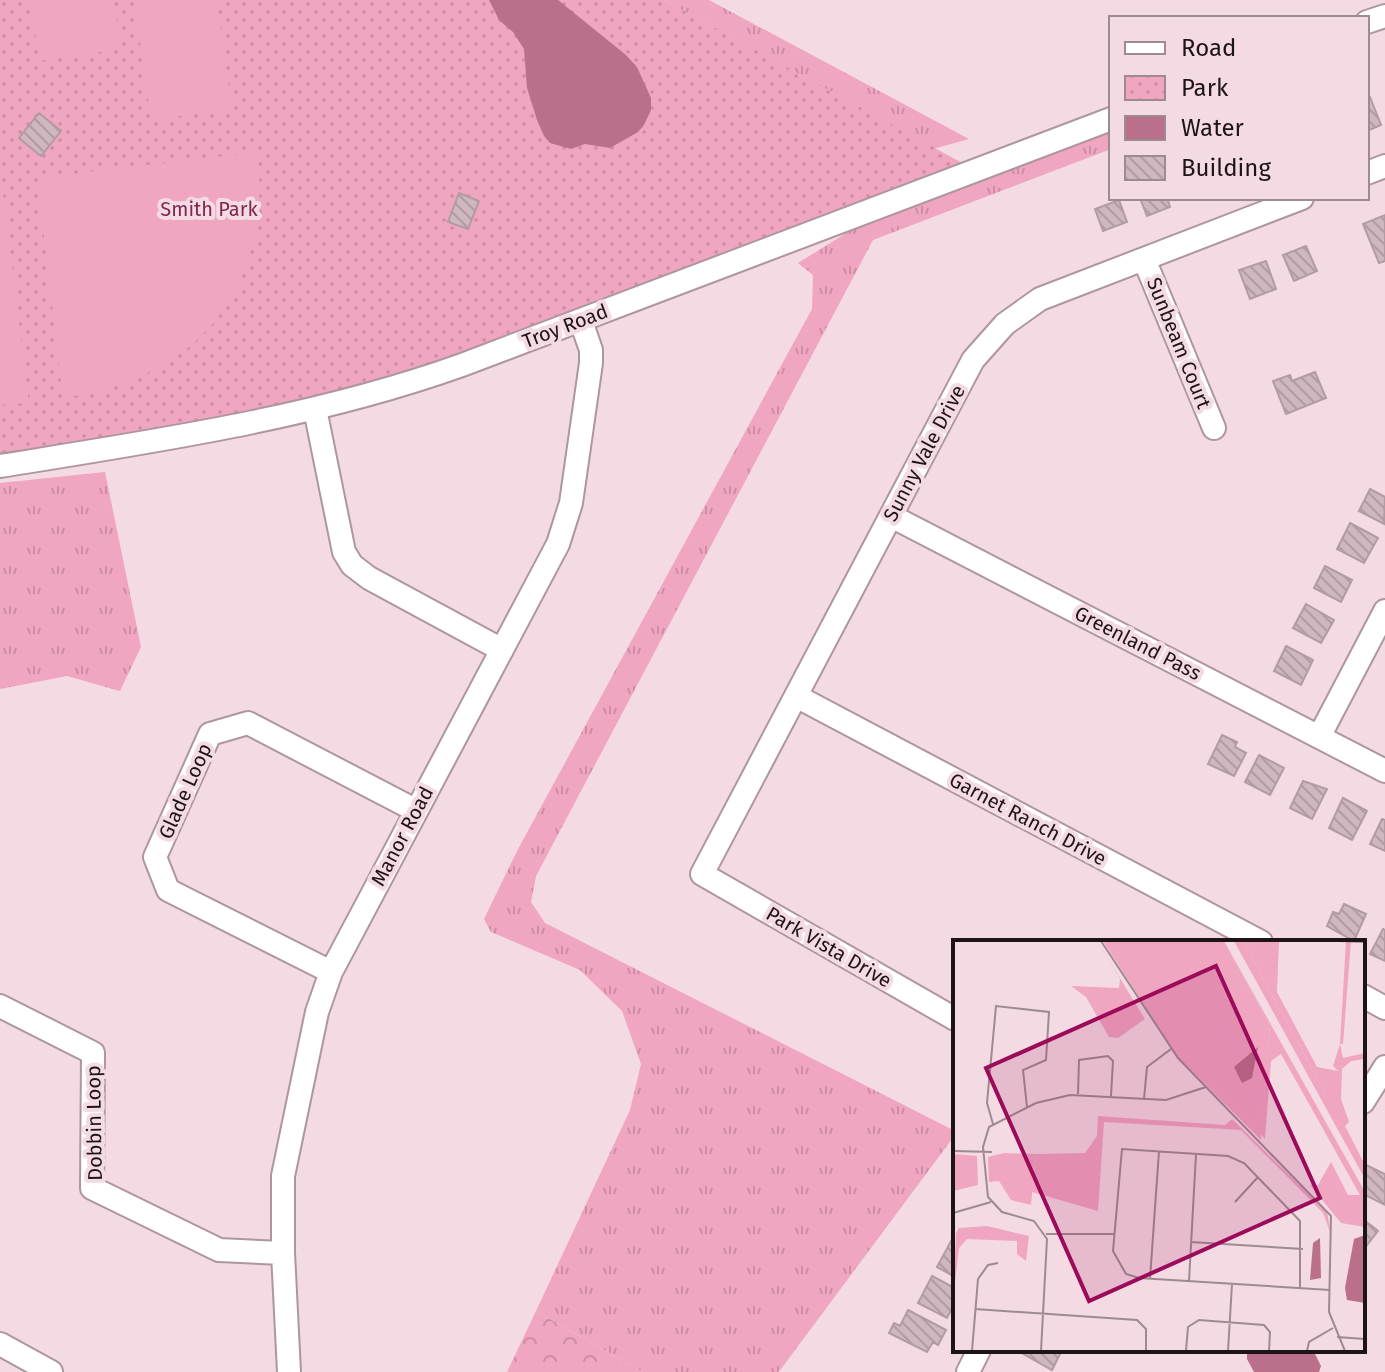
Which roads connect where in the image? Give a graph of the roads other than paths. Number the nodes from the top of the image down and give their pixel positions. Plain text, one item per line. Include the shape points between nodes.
1 (1109, 120) edge
2 (1297, 200) edge
3 (1144, 259) junction
4 (581, 321) junction
5 (315, 409) junction
6 (1214, 428) dead end
7 (0, 466) edge
8 (891, 516) junction
9 (1385, 611) edge
10 (502, 650) junction
11 (796, 696) junction
12 (1319, 737) junction
13 (1385, 771) edge
14 (415, 810) junction
15 (702, 874) joint
16 (1257, 940) edge
17 (331, 972) junction
18 (1365, 997) edge
19 (0, 1006) edge
20 (1385, 1008) edge
21 (953, 1018) edge
22 (1385, 1067) edge
23 (1365, 1099) edge
24 (283, 1253) junction
25 (0, 1344) edge
26 (978, 1352) edge
27 (51, 1372) edge
28 (289, 1372) edge
29 (968, 1372) edge

1 - 4 street, Troy Road
2 - 3 street, Sunny Vale Drive
3 - 6 street, Sunbeam Court
3 - 8 street, Sunny Vale Drive via 1040,299 1005,324 973,360
4 - 5 street, Troy Road via 416,382
4 - 10 street, Manor Road via 591,363 569,514
5 - 7 street, Troy Road
5 - 10 street via 344,552 352,565
8 - 11 street, Sunny Vale Drive
8 - 12 street, Greenland Pass
9 - 12 street
10 - 14 street, Manor Road
11 - 15 street, Sunny Vale Drive
11 - 16 street, Garnet Ranch Drive
12 - 13 street, Greenland Pass
14 - 17 street, Manor Road
14 - 17 street, Glade Loop via 248,723 210,734 155,857 168,890
15 - 21 street, Park Vista Drive
17 - 24 street, Manor Road via 317,1012 283,1176
18 - 20 street
19 - 24 street, Dobbin Loop via 93,1053 92,1188 219,1250
22 - 23 street
24 - 28 street, Manor Road
25 - 27 street
26 - 29 street

